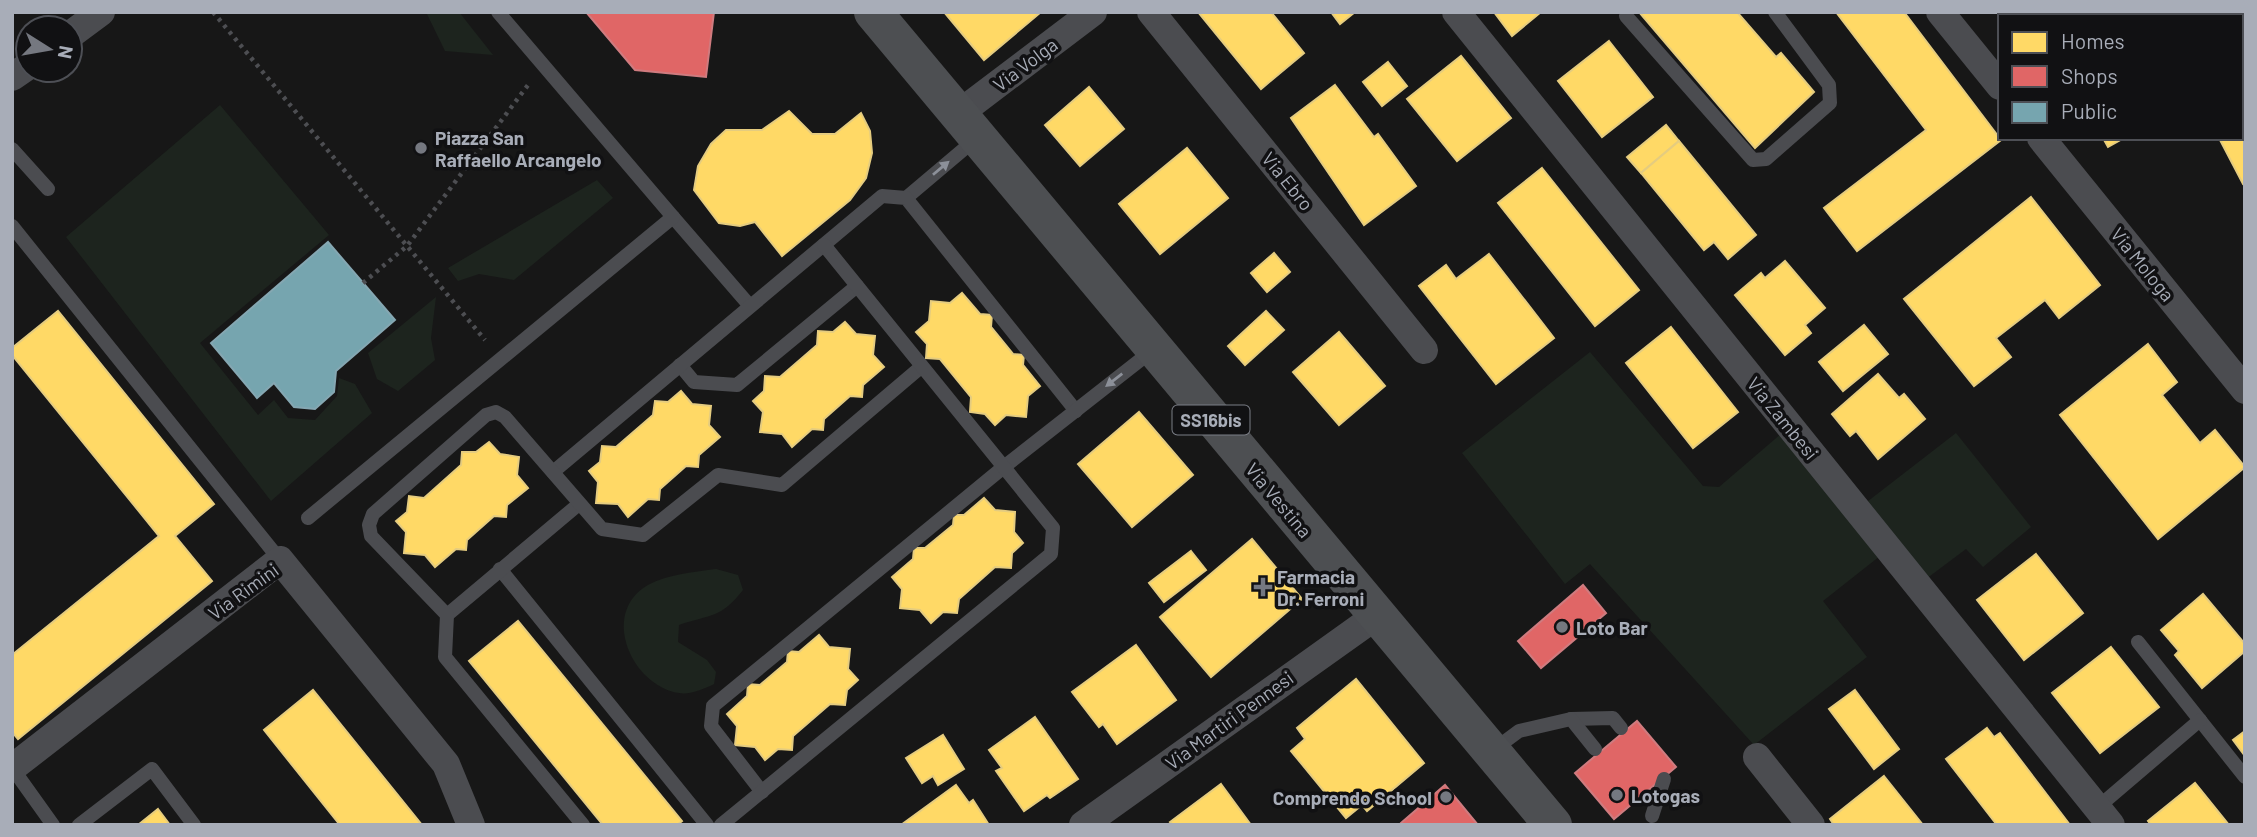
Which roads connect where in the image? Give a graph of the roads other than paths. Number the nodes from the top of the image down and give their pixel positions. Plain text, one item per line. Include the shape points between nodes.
1 (101, 12) edge
2 (498, 12) edge
3 (873, 12) edge
4 (1093, 12) edge
5 (1151, 12) edge
6 (1456, 12) edge
7 (1774, 12) edge
8 (1940, 12) edge
9 (1626, 16) dead end
10 (84, 25) edge
11 (1998, 84) edge
12 (967, 126) junction
13 (2043, 140) edge
14 (12, 149) edge
15 (48, 189) dead end
16 (906, 198) junction
17 (673, 218) junction
18 (12, 226) edge
19 (824, 245) junction
20 (857, 286) junction
21 (750, 306) junction
22 (1153, 350) junction
23 (1424, 350) dead end
24 (680, 365) junction
25 (921, 366) junction
26 (2245, 390) edge
27 (1076, 411) junction
28 (1005, 466) junction
29 (553, 472) junction
30 (579, 504) junction
31 (308, 518) dead end
32 (280, 560) junction
33 (500, 569) junction
34 (447, 615) junction
35 (1376, 616) junction
36 (2138, 642) dead end
37 (1571, 719) junction
38 (2200, 720) junction
39 (1621, 728) dead end
40 (1595, 748) dead end
41 (1491, 752) junction
42 (1757, 757) dead end
43 (13, 769) edge
44 (2245, 777) edge
45 (1664, 779) dead end
46 (762, 792) junction
47 (1648, 815) edge
48 (2104, 816) edge
49 (53, 825) edge
50 (79, 825) edge
51 (194, 825) edge
52 (471, 825) edge
53 (583, 825) edge
54 (707, 825) edge
55 (721, 825) edge
56 (1083, 825) edge
57 (1553, 825) edge
58 (1811, 825) edge

1 - 10 street
2 - 17 lane
3 - 12 main road, Via Vestina / SS16bis
4 - 12 street, Via Volga
5 - 23 street, Via Ebro
6 - 48 street, Via Zambesi
7 - 9 lane via 1829,85 1830,103 1766,159 1753,160
8 - 11 street
16 -> 12 lane
12 - 22 main road, Via Vestina / SS16bis
13 - 26 street, Via Mologa
14 - 15 lane
16 - 19 lane via 882,196
16 - 27 lane
17 - 21 lane
17 - 31 lane
18 - 32 lane
19 - 20 lane
19 - 21 lane
20 - 24 lane via 737,385 694,382
20 - 25 lane
21 - 24 lane
22 -> 27 lane
22 - 35 main road, Via Vestina / SS16bis
24 - 29 lane
25 - 28 lane
25 - 30 lane via 782,485 718,475 643,535 602,530
27 - 28 lane
28 - 46 lane via 1053,528 1051,554
28 - 46 lane via 713,706 711,726
29 - 30 lane
29 - 34 lane via 505,417 491,413 373,514 371,536
30 - 33 lane
32 - 43 street, Via Rimini
32 - 52 street, Via Rimini via 446,764
33 - 34 lane
33 - 54 lane
34 - 53 lane via 444,657
35 - 41 main road, Via Vestina / SS16bis
35 - 56 street, Via Martiri Pennesi
36 - 38 lane
37 - 39 lane via 1613,718
37 - 40 lane
37 - 41 lane via 1519,731
38 - 44 lane
38 - 48 lane
41 - 57 main road, Via Vestina / SS16bis
42 - 58 street
43 - 49 lane, Via Rimini
45 - 47 lane
46 - 55 lane
50 - 51 lane via 152,769

